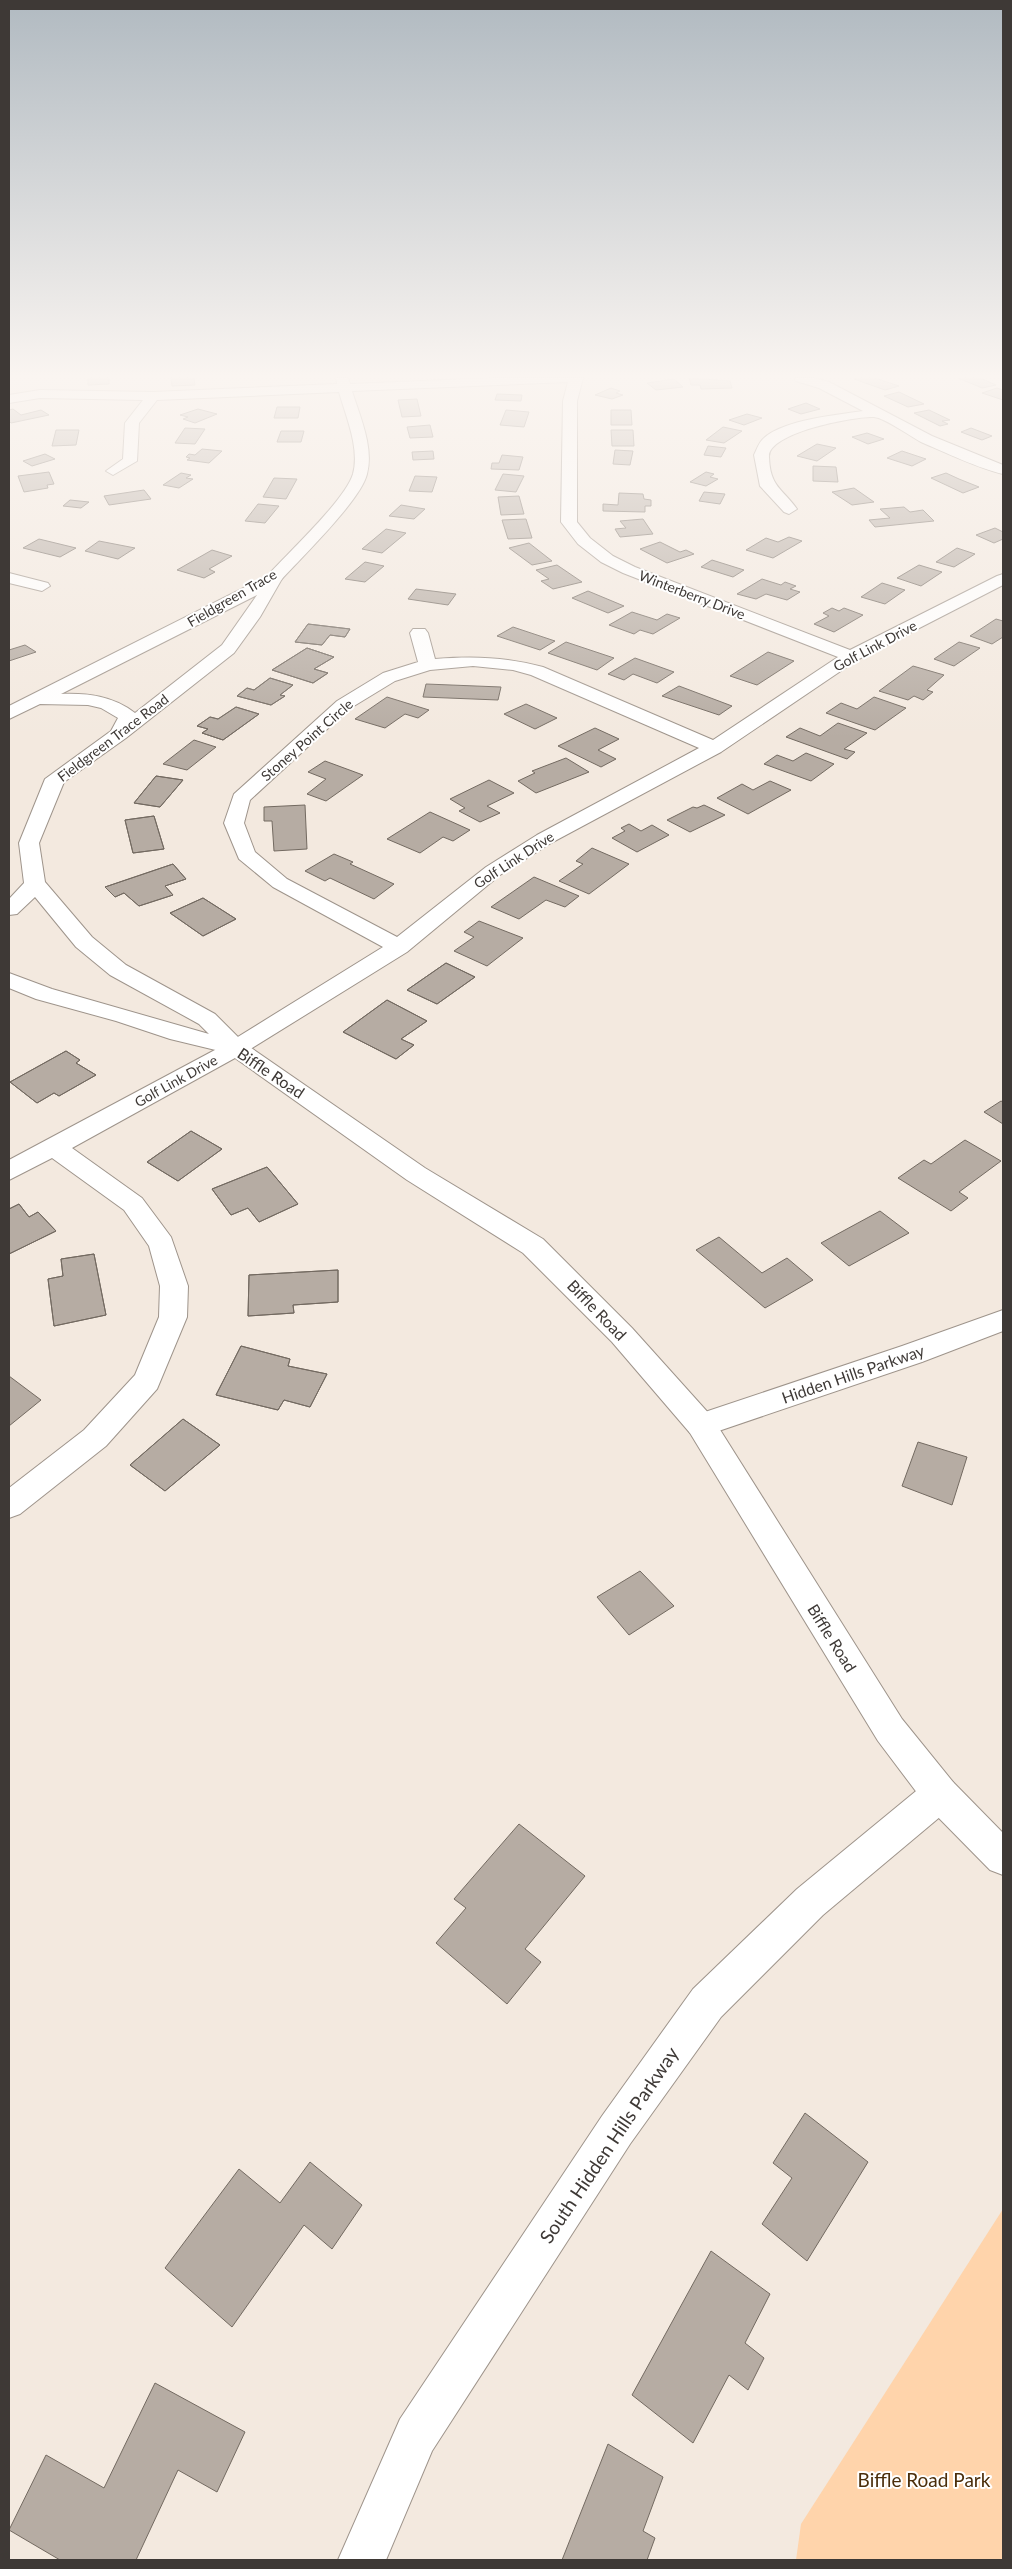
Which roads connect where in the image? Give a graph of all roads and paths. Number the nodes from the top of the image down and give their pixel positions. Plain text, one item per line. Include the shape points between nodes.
1 (348, 498) edge
2 (569, 498) edge
3 (778, 498) edge
4 (789, 509) dead end
5 (275, 577) junction
6 (9, 578) edge
7 (1003, 580) edge
8 (42, 586) dead end
9 (419, 633) dead end
10 (851, 656) junction
11 (428, 665) junction
12 (37, 700) junction
13 (9, 713) edge
14 (119, 734) junction
15 (714, 748) junction
16 (35, 883) junction
17 (9, 909) edge
18 (399, 947) junction
19 (9, 980) edge
20 (236, 1048) junction
21 (54, 1147) junction
22 (9, 1171) edge
23 (1003, 1320) edge
24 (701, 1425) junction
25 (9, 1504) edge
26 (940, 1794) junction
27 (1003, 1858) edge
28 (362, 2560) edge

1 - 5 street, Fieldgreen Trace
2 - 10 street, Winterberry Drive via 569,522 584,541 607,559
3 - 4 street
5 - 12 street, Fieldgreen Trace
5 - 14 street, Fieldgreen Trace Road via 252,617 228,649
6 - 8 street
7 - 10 street, Golf Link Drive
9 - 11 street
10 - 15 street, Golf Link Drive
11 - 15 street, Stoney Point Circle via 473,661 537,671
11 - 18 street, Stoney Point Circle via 389,677 343,705 241,798 234,823 246,855 280,883
12 - 13 street, Fieldgreen Trace
12 - 14 street via 94,698 111,704 128,716
14 - 16 street, Fieldgreen Trace Road via 55,779 29,843
15 - 18 street, Golf Link Drive via 544,839 493,871
16 - 17 street
16 - 20 street via 84,942 118,970 207,1019
18 - 20 street, Golf Link Drive
19 - 20 street, Biffle Road via 44,994
20 - 21 street, Golf Link Drive
20 - 24 street, Biffle Road via 416,1174 533,1246 622,1335
21 - 22 street, Golf Link Drive
21 - 25 street via 133,1204 162,1244 174,1286 173,1317 147,1382 95,1438
23 - 24 street, Hidden Hills Parkway
24 - 26 street, Biffle Road via 890,1730
26 - 27 street, Biffle Road
26 - 28 street, South Hidden Hills Parkway via 810,1902 707,2003 616,2130 416,2435

